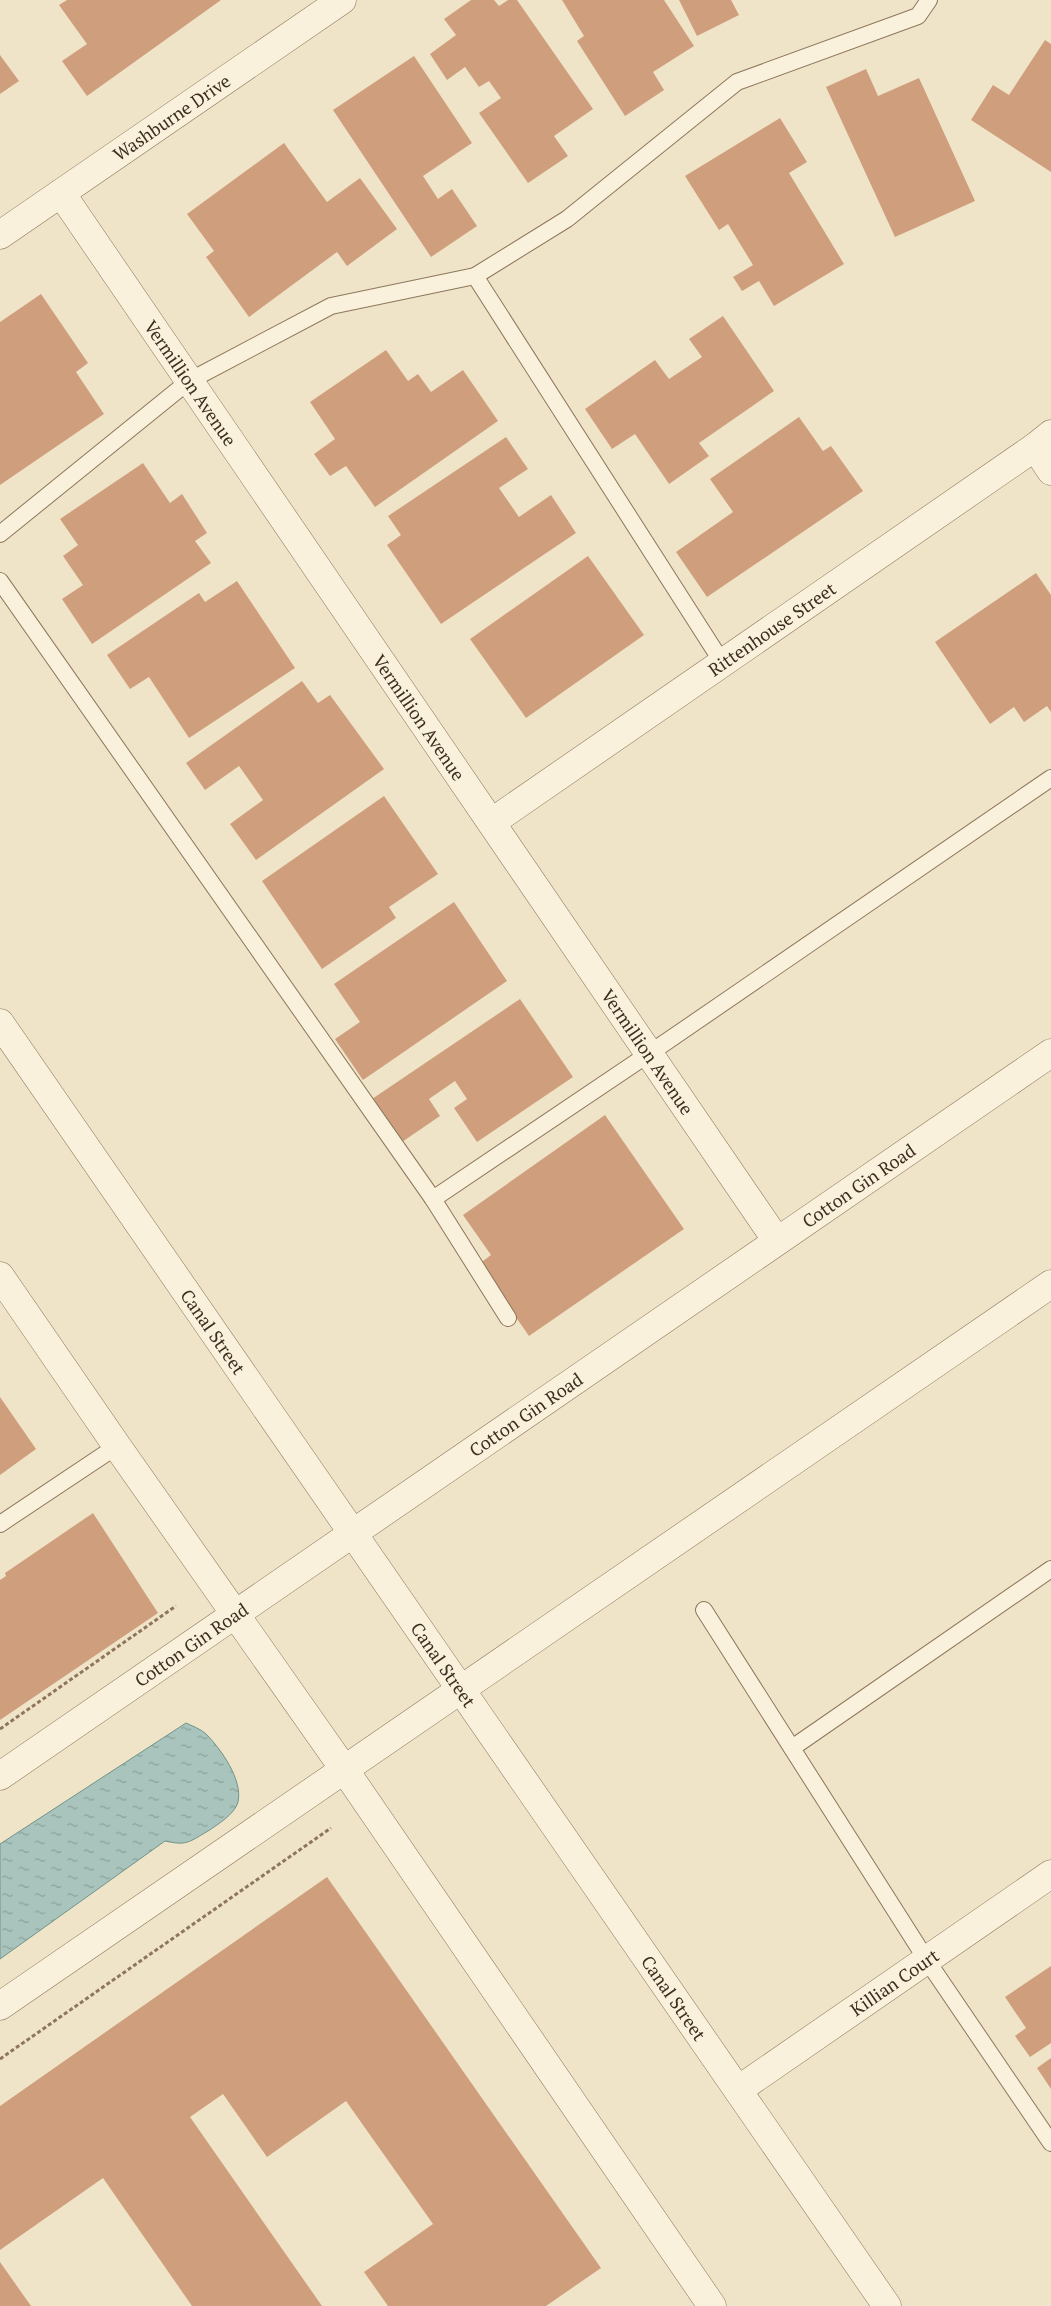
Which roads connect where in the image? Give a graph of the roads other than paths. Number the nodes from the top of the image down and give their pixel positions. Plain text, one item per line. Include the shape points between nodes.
1 (929, 0) edge
2 (332, 3) edge
3 (61, 193) junction
4 (0, 235) edge
5 (475, 276) junction
6 (189, 381) junction
7 (1043, 440) edge
8 (1051, 471) edge
9 (0, 534) edge
10 (0, 581) edge
11 (722, 662) junction
12 (1051, 778) edge
13 (492, 822) junction
14 (0, 1023) edge
15 (650, 1053) junction
16 (1051, 1053) edge
17 (433, 1199) junction
18 (777, 1241) junction
19 (0, 1276) edge
20 (1051, 1284) edge
21 (508, 1318) dead end
22 (117, 1446) junction
23 (0, 1524) edge
24 (353, 1534) junction
25 (1051, 1569) edge
26 (704, 1610) dead end
27 (235, 1613) junction
28 (460, 1689) junction
29 (792, 1748) junction
30 (344, 1769) junction
31 (0, 1776) edge
32 (1051, 1874) edge
33 (926, 1959) junction
34 (0, 2006) edge
35 (738, 2090) junction
36 (1051, 2143) edge
37 (712, 2306) edge
38 (887, 2306) edge

1 - 5 lane via 918,16 737,82 566,219
2 - 3 street, Washburne Drive
3 - 4 street, Washburne Drive
3 - 6 street, Vermillion Avenue
5 - 6 lane via 331,306
5 - 11 lane
6 - 9 lane
6 - 13 street, Vermillion Avenue
7 - 8 street
7 - 11 street, Rittenhouse Street
10 - 17 lane
11 - 13 street, Rittenhouse Street
12 - 15 lane
13 - 15 street, Vermillion Avenue
14 - 24 street, Canal Street
15 - 17 lane
15 - 18 street, Vermillion Avenue
16 - 18 street, Cotton Gin Road
17 - 21 lane
18 - 24 street, Cotton Gin Road
19 - 22 street
20 - 28 street
22 - 23 lane
22 - 27 street
24 - 27 street, Cotton Gin Road
24 - 28 street, Canal Street
25 - 29 lane
26 - 29 lane
27 - 30 street
27 - 31 street, Cotton Gin Road
28 - 30 street
28 - 35 street, Canal Street
29 - 33 lane
30 - 34 street
30 - 37 street
32 - 33 street, Killian Court
33 - 35 street, Killian Court
33 - 36 lane
35 - 38 street, Canal Street

